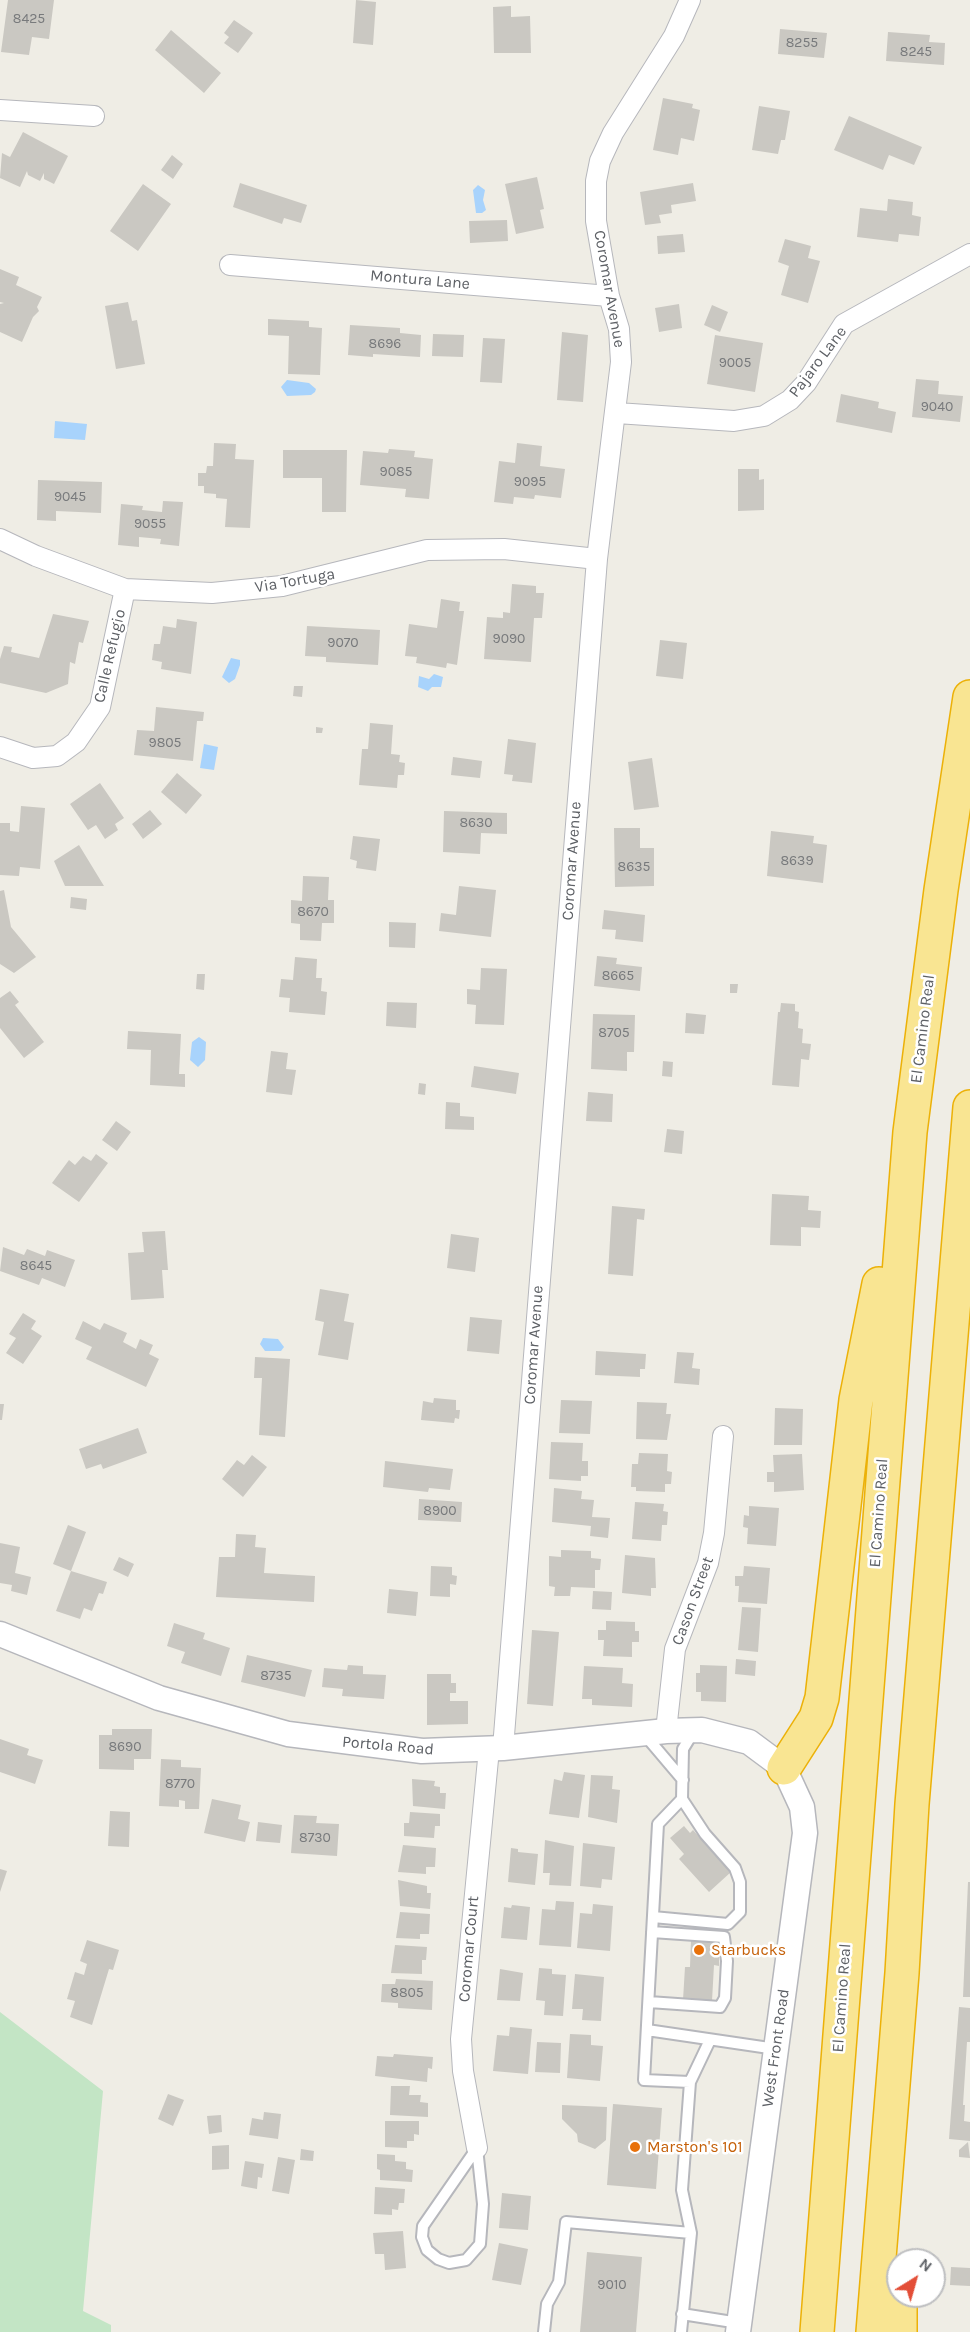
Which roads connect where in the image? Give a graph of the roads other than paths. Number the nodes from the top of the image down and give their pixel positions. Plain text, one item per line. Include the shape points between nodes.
1 (690, 0) edge
2 (0, 110) edge
3 (94, 116) dead end
4 (970, 254) edge
5 (230, 265) dead end
6 (609, 296) junction
7 (616, 413) junction
8 (0, 539) edge
9 (597, 559) junction
10 (124, 589) junction
11 (970, 698) edge
12 (0, 747) edge
13 (970, 1107) edge
14 (910, 1132) junction
15 (723, 1436) dead end
16 (0, 1634) edge
17 (694, 1730) junction
18 (655, 1732) junction
19 (496, 1748) junction
20 (784, 1768) junction
21 (682, 1780) junction
22 (682, 1799) junction
23 (653, 1917) junction
24 (652, 1932) junction
25 (902, 1973) junction
26 (649, 2002) junction
27 (647, 2030) junction
28 (710, 2040) junction
29 (776, 2049) junction
30 (690, 2082) junction
31 (477, 2148) junction
32 (691, 2234) junction
33 (901, 2248) edge
34 (900, 2308) edge
35 (682, 2314) junction
36 (738, 2327) edge
37 (544, 2332) edge
38 (681, 2332) edge
39 (817, 2332) edge
40 (873, 2332) edge
41 (900, 2332) edge

1 - 6 street, Coromar Avenue via 674,36 613,133 600,161 596,221
2 - 3 street
4 - 7 street, Pajaro Lane via 844,324 806,383 790,400 764,416 734,421
5 - 6 street, Montura Lane
6 - 7 street, Coromar Avenue via 621,346
7 - 9 street, Coromar Avenue
8 - 10 street, Via Tortuga
9 - 10 street, Via Tortuga via 504,549 427,550 282,586 212,592
9 - 19 street, Coromar Avenue
10 - 12 street, Calle Refugio via 100,707 76,742 57,756 33,758
11 - 14 highway, El Camino Real
13 - 25 highway via 914,1780
14 - 20 highway via 856,1400 822,1698 816,1718
14 - 39 highway, El Camino Real
15 - 18 street, Cason Street via 714,1533 705,1573 675,1649
16 - 19 street, Portola Road via 159,1698 288,1734 422,1751
17 - 18 street, Portola Road
17 - 20 street, Portola Road via 749,1742
17 - 21 lane via 683,1749
18 - 19 street, Portola Road
18 - 21 lane
19 - 31 street, Coromar Court via 461,2038
20 - 29 street, West Front Road via 802,1807 805,1833
21 - 22 lane
22 - 23 lane via 658,1824
22 - 23 lane via 705,1834 735,1868 741,1882 740,1912 728,1924
23 - 24 lane
24 - 26 lane
24 - 26 lane via 724,1937 727,1961 725,1998 720,2007
25 - 33 highway via 905,2143
25 - 40 highway
26 - 27 lane
27 - 28 lane
27 - 30 lane via 644,2080
28 - 29 lane
28 - 30 lane
29 - 36 street, West Front Road
30 - 32 lane via 682,2190
31 - 31 lane via 423,2226 422,2237 428,2250 449,2263 466,2260 480,2244 483,2204
32 - 35 lane
32 - 37 lane via 566,2222 559,2282 547,2304
34 - 41 highway
35 - 36 lane
35 - 38 lane

